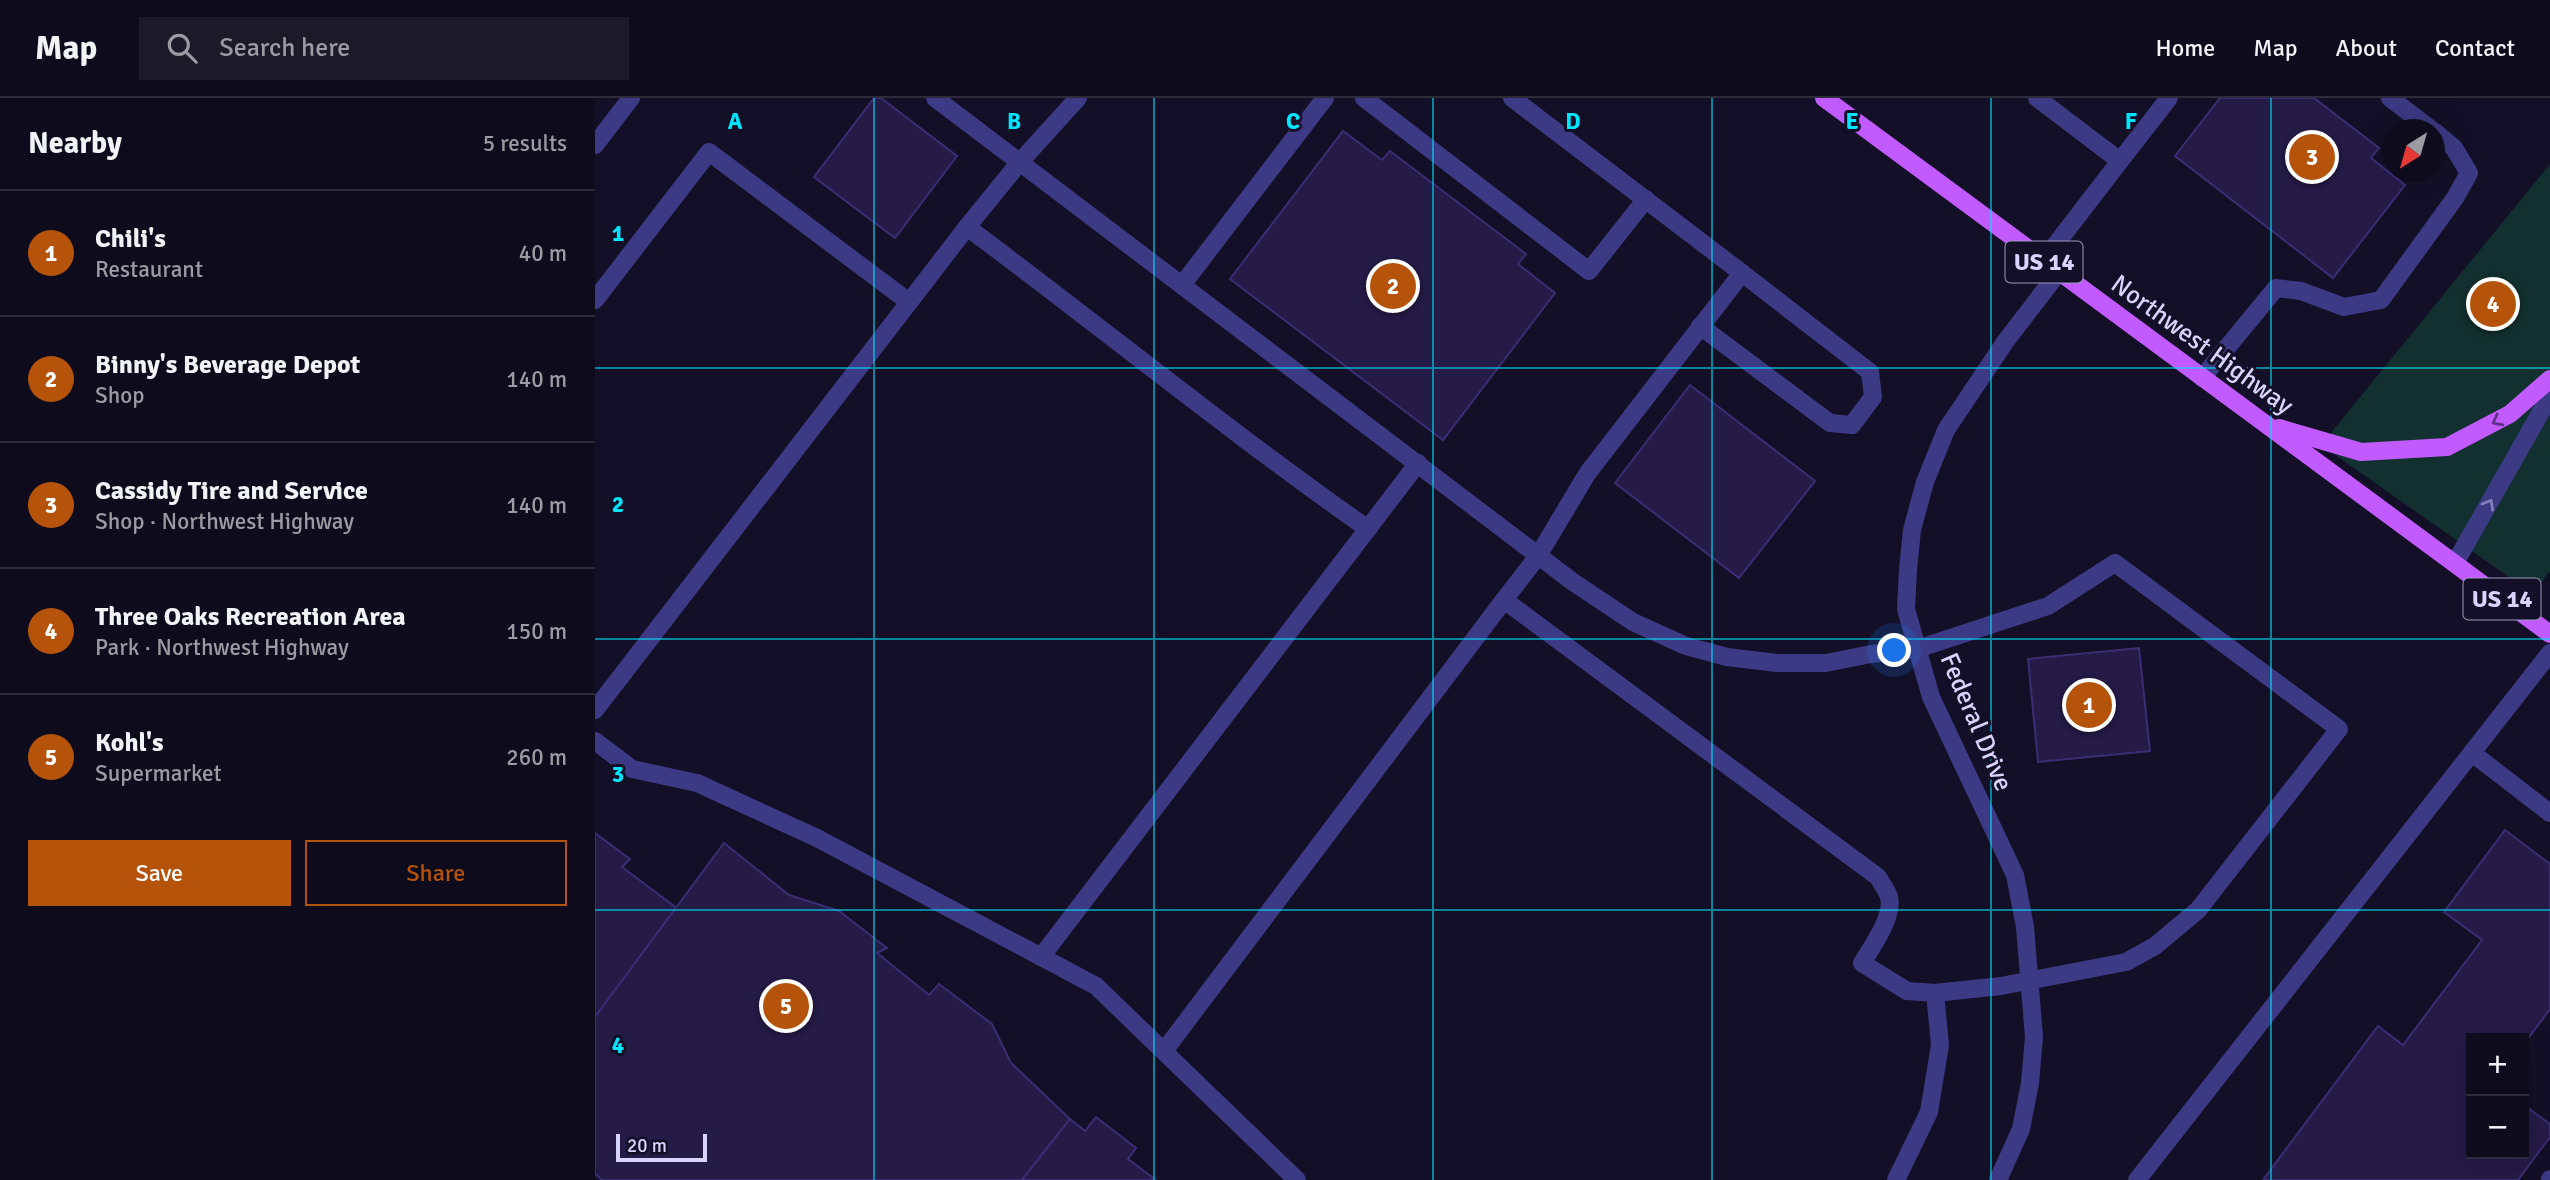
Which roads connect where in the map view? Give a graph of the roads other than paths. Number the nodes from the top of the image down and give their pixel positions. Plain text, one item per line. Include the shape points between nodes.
1 (631, 98) edge
2 (935, 98) edge
3 (1325, 98) edge
4 (1364, 98) edge
5 (1511, 98) edge
6 (1824, 98) edge
7 (2037, 98) edge
8 (2169, 98) edge
9 (2390, 98) edge
10 (1070, 101) edge
11 (2417, 119) edge
12 (2445, 141) edge
13 (595, 145) edge
14 (2120, 161) junction
15 (1019, 163) junction
16 (1646, 199) junction
17 (967, 227) junction
18 (2043, 261) junction
19 (1742, 273) junction
20 (2058, 273) junction
21 (1182, 285) junction
22 (595, 300) edge
23 (909, 302) junction
24 (1700, 326) junction
25 (2202, 378) junction
26 (2550, 379) edge
27 (2550, 396) edge
28 (2266, 424) junction
29 (1418, 463) junction
30 (1368, 529) junction
31 (1538, 556) junction
32 (2455, 563) junction
33 (1504, 600) junction
34 (2550, 634) edge
35 (1917, 649) junction
36 (2550, 653) edge
37 (595, 709) edge
38 (595, 740) edge
39 (2472, 753) junction
40 (2550, 813) edge
41 (1041, 957) junction
42 (2030, 980) junction
43 (1935, 993) junction
44 (1164, 1051) junction
45 (1297, 1180) edge
46 (1896, 1180) edge
47 (1998, 1180) edge
48 (2137, 1180) edge

1 - 13 lane
2 - 15 lane
3 - 21 lane
4 - 16 lane via 1589,271
5 - 16 lane
6 - 18 main road, Northwest Highway / US 14
7 - 14 lane
8 - 14 lane
9 - 11 lane
10 - 15 lane
12 - 25 lane via 2469,173 2381,300 2344,307 2301,290 2276,288
14 - 18 lane
15 - 17 lane
15 - 21 lane
16 - 19 lane
17 - 23 lane
17 - 30 lane
18 - 20 main road, Northwest Highway / US 14
19 - 24 lane
19 - 24 lane via 1870,372 1873,397 1851,425 1830,423
20 - 25 main road, Northwest Highway / US 14
20 - 35 lane, Federal Drive via 1946,430 1925,482 1912,530 1906,609
21 - 29 lane
22 - 23 lane via 709,152
23 - 37 lane
24 - 31 lane via 1587,474
25 - 28 main road, Northwest Highway / US 14
26 -> 28 main road via 2510,414 2447,447 2361,452
32 -> 27 lane
28 - 32 main road, Northwest Highway / US 14
29 - 30 lane
29 - 31 lane
30 - 41 lane
31 - 33 lane
31 - 35 lane via 1633,622 1686,646 1727,657 1826,663
32 - 34 main road, Northwest Highway / US 14
33 - 43 lane via 1878,877 1889,898 1888,913 1862,963 1907,991
33 - 44 lane
35 - 42 lane, Federal Drive via 1931,697 2015,875
35 - 42 lane via 2048,606 2115,563 2339,729 2198,910 2155,946 2126,962
36 - 39 lane
38 - 41 lane via 632,769 697,783 743,803
39 - 40 lane
39 - 48 lane
41 - 44 lane via 1096,986
42 - 43 lane
42 - 47 lane, Federal Drive via 2034,1037 2030,1083 2021,1129
43 - 46 lane via 1940,1045 1929,1112
44 - 45 lane

